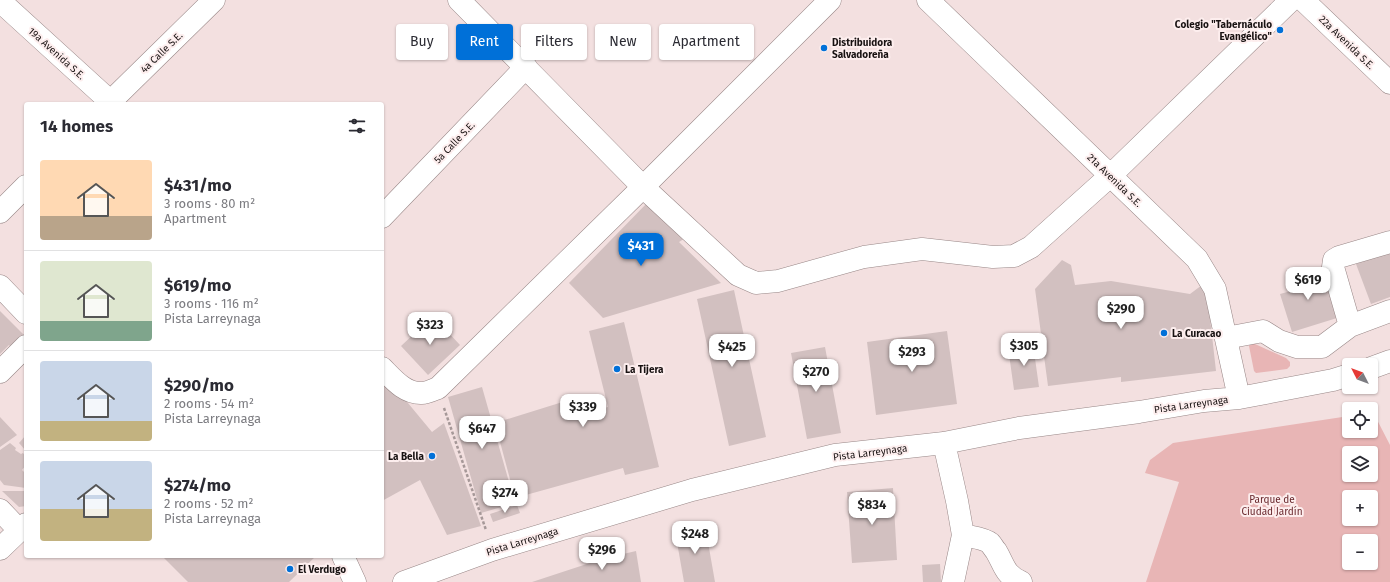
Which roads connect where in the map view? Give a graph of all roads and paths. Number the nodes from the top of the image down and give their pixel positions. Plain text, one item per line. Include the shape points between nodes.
1 (214, 0) edge
2 (459, 0) edge
3 (830, 0) edge
4 (928, 0) edge
5 (1291, 0) edge
6 (1303, 0) edge
7 (0, 1) edge
8 (526, 67) junction
9 (1390, 83) edge
10 (109, 102) edge
11 (111, 102) edge
12 (1110, 176) junction
13 (643, 187) junction
14 (24, 188) edge
15 (0, 212) edge
16 (384, 215) edge
17 (1390, 242) edge
18 (0, 286) edge
19 (24, 311) edge
20 (1390, 311) edge
21 (1350, 326) junction
22 (1226, 338) junction
23 (24, 348) edge
24 (1322, 348) junction
25 (1390, 361) edge
26 (1378, 365) edge
27 (384, 370) edge
28 (0, 372) edge
29 (1341, 378) edge
30 (438, 388) junction
31 (1239, 398) junction
32 (944, 443) junction
33 (0, 510) edge
34 (23, 527) edge
35 (963, 535) junction
36 (0, 549) edge
37 (492, 550) junction
38 (344, 558) edge
39 (355, 582) edge
40 (404, 582) edge
41 (953, 582) edge
42 (1020, 582) edge

1 - 11 street, 4a Calle S.E.
2 - 8 street
3 - 13 street
4 - 12 street, 21a Avenida S.E.
5 - 12 street
6 - 9 street, 22a Avenida S.E.
7 - 10 street, 19a Avenida S.E.
8 - 13 street
8 - 16 street, 5a Calle S.E.
12 - 13 street via 1031,247 1014,256 994,257 922,249 864,257 778,281 756,283 738,275
12 - 22 street, 21a Avenida S.E. via 1197,260 1215,289
13 - 30 street
14 - 15 street
17 - 21 street via 1334,260 1333,266
18 - 19 street
20 - 21 street
21 - 24 street
22 - 24 street via 1263,331 1279,341 1297,347
22 - 31 street, 21a Avenida S.E.
23 - 28 street
24 - 29 street
25 - 26 street
27 - 30 street via 408,391 423,393
29 - 31 street, Pista Larreynaga
30 - 37 path
31 - 32 street, Pista Larreynaga via 1019,428
32 - 35 street
32 - 37 street, Pista Larreynaga via 835,455 692,490
33 - 34 street
34 - 36 street
35 - 41 street
35 - 42 street via 990,543 1006,571
37 - 40 street, Pista Larreynaga
38 - 39 street

